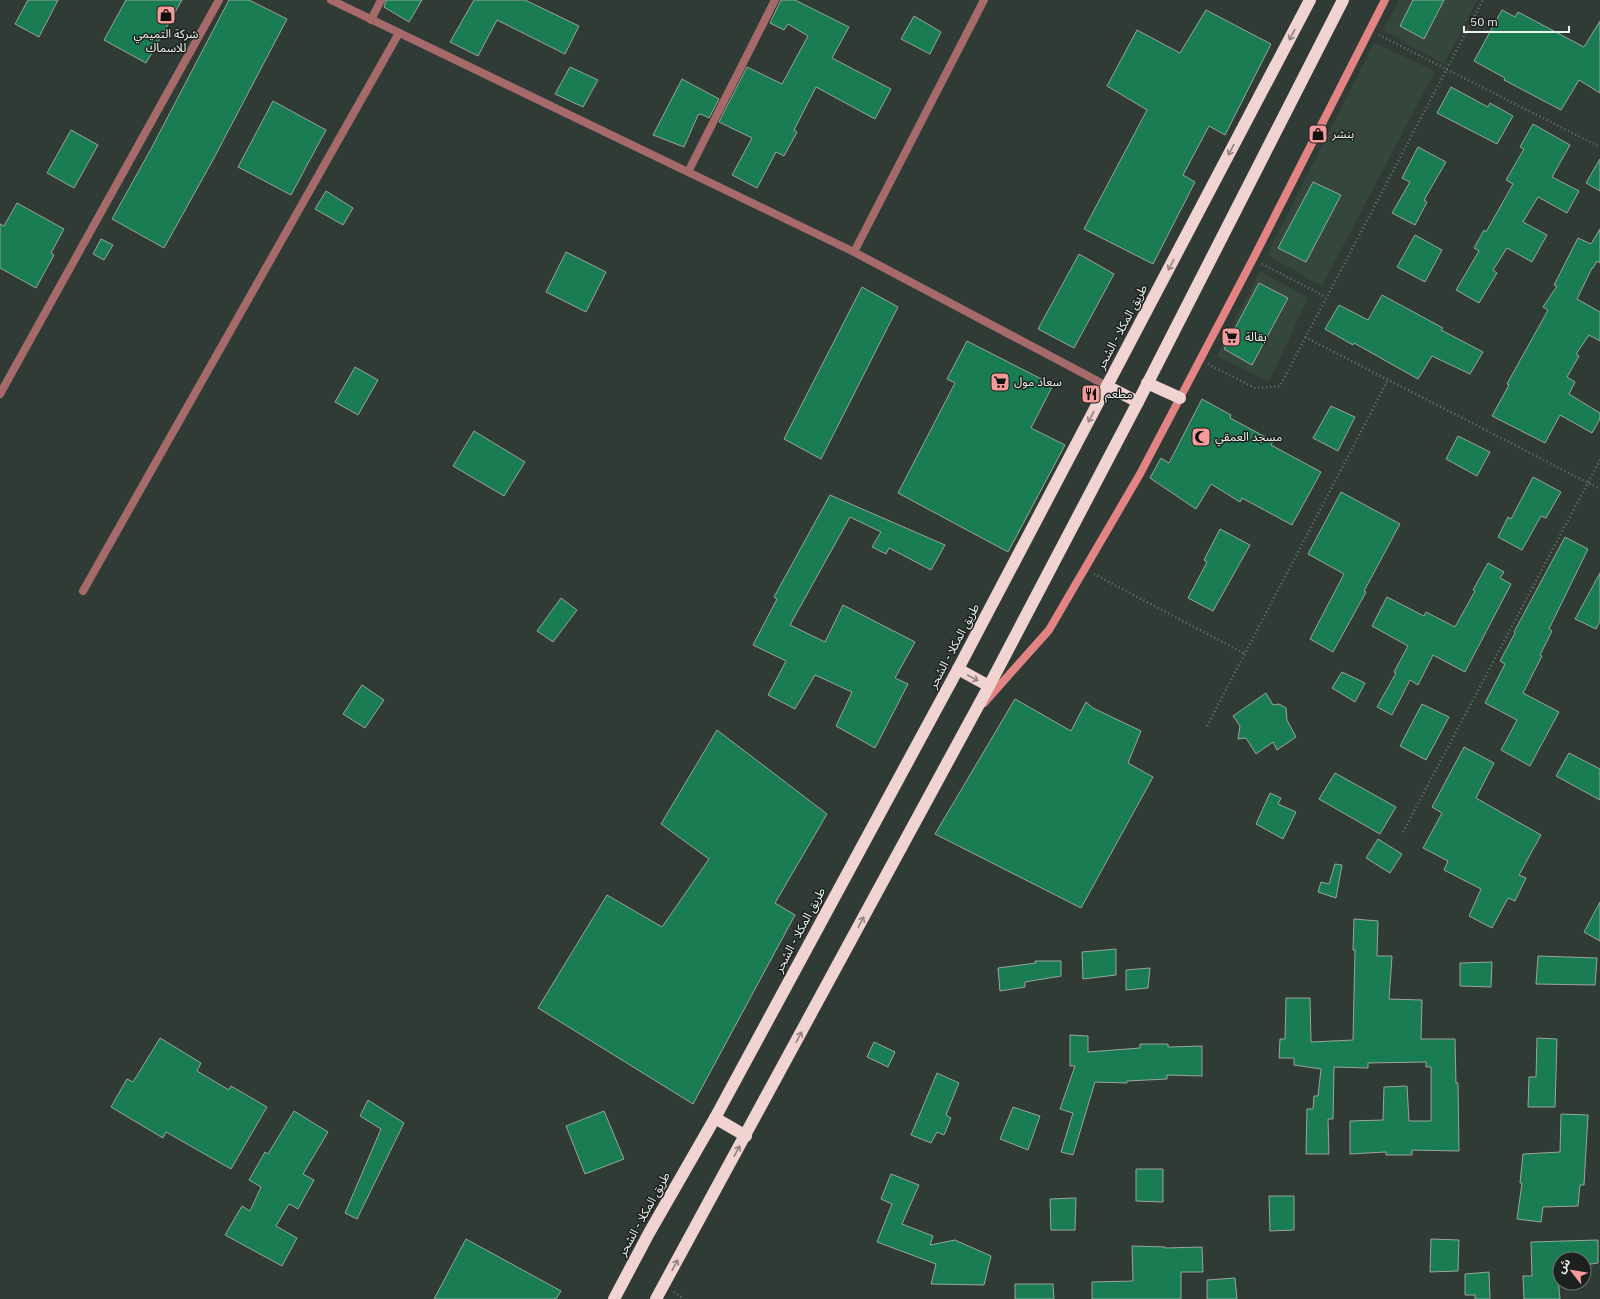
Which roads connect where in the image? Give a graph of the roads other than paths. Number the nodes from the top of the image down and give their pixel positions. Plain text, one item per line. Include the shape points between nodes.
1 (219, 0) edge
2 (331, 0) edge
3 (382, 0) edge
4 (775, 0) edge
5 (984, 0) edge
6 (1310, 0) edge
7 (1343, 0) edge
8 (1385, 0) edge
9 (371, 20) junction
10 (399, 33) junction
11 (688, 172) junction
12 (854, 252) junction
13 (1147, 383) junction
14 (1107, 386) junction
15 (0, 394) edge
16 (1180, 398) junction
17 (1138, 402) junction
18 (83, 591) dead end
19 (958, 670) junction
20 (989, 686) junction
21 (974, 714) junction
22 (714, 1118) junction
23 (746, 1136) junction
24 (614, 1299) edge
25 (656, 1299) edge

1 - 15 street
2 - 9 street
3 - 9 street
4 - 11 street
5 - 12 street
6 -> 14 highway, طريق المكلا - الشحر
7 - 13 highway
8 - 16 street
9 - 10 street
10 - 11 street
10 - 18 street
11 - 12 street
12 - 14 street
13 - 16 highway
13 - 17 highway
14 - 17 highway
14 -> 19 highway, طريق المكلا - الشحر
16 - 21 street via 1140,474 1049,630
17 - 20 highway
19 -> 20 highway
19 - 22 highway, طريق المكلا - الشحر
20 - 21 highway
23 -> 21 highway
22 - 23 highway
22 - 24 highway, طريق المكلا - الشحر
25 -> 23 highway

